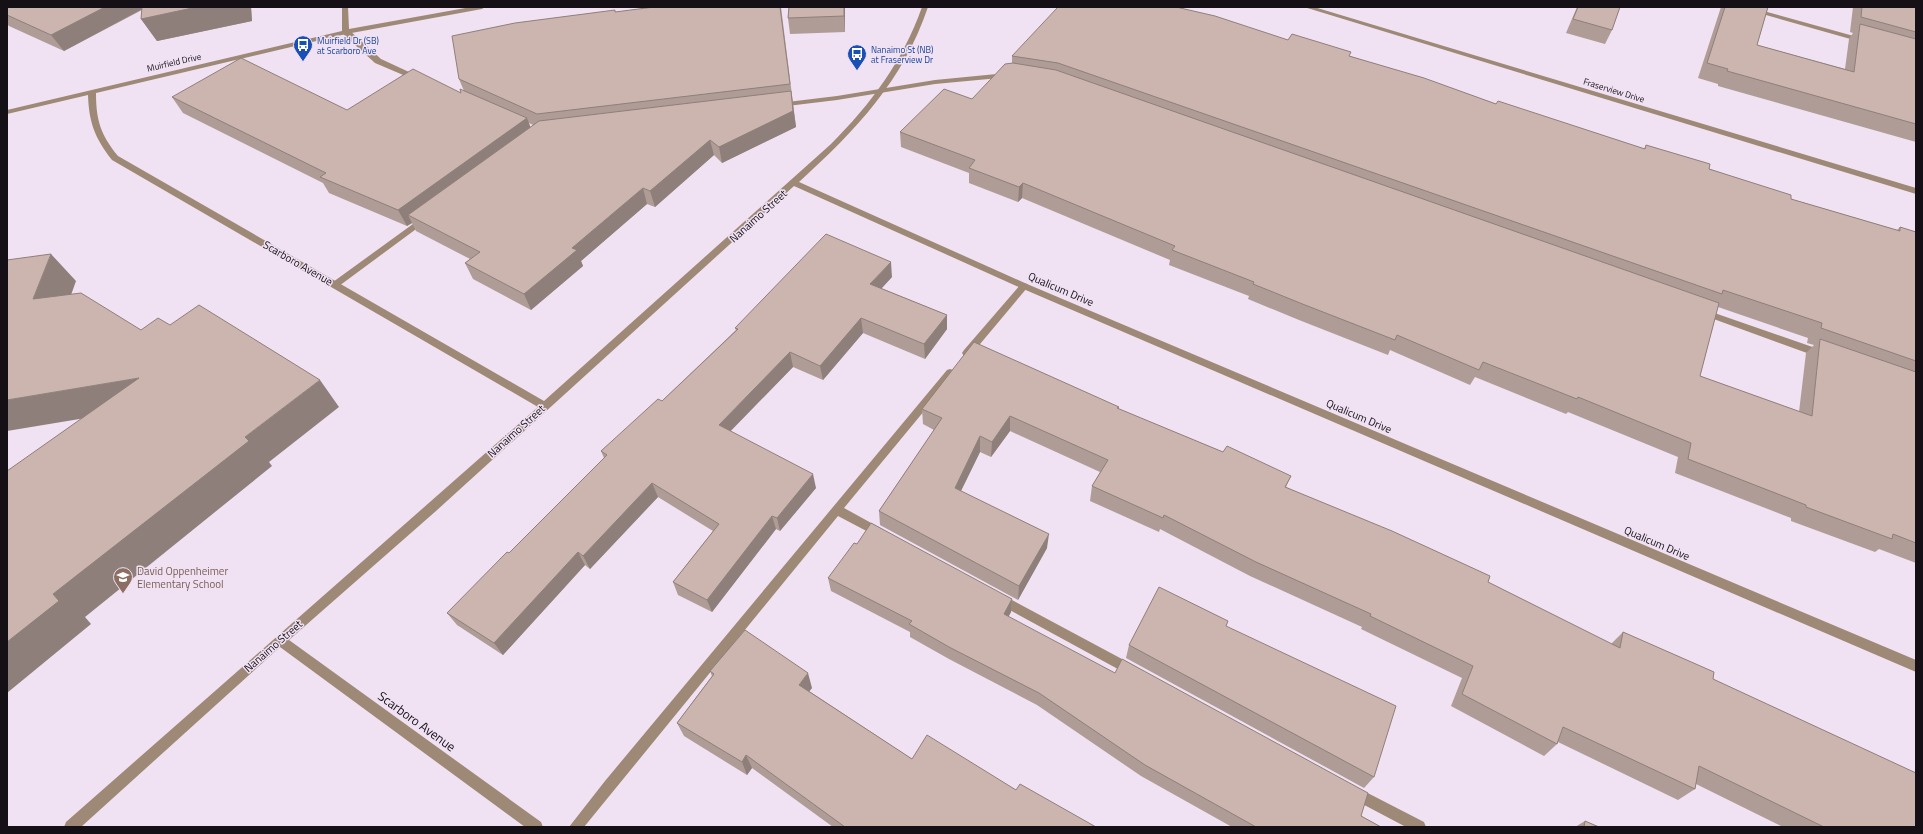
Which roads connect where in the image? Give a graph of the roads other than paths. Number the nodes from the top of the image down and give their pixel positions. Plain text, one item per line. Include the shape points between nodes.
1 (345, 7) edge
2 (482, 7) edge
3 (925, 7) edge
4 (1307, 7) edge
5 (1741, 7) edge
6 (346, 32) junction
7 (1870, 41) edge
8 (1019, 76) edge
9 (428, 83) edge
10 (883, 91) junction
11 (92, 92) junction
12 (767, 107) edge
13 (7, 112) edge
14 (794, 184) junction
15 (1916, 191) edge
16 (434, 212) edge
17 (336, 284) junction
18 (1024, 286) junction
19 (1692, 308) edge
20 (1826, 356) edge
21 (544, 406) junction
22 (838, 510) junction
23 (894, 540) edge
24 (992, 594) edge
25 (280, 640) junction
26 (1916, 666) edge
27 (1139, 674) edge
28 (1349, 789) edge
29 (71, 827) edge
30 (536, 827) edge
31 (576, 827) edge
32 (1419, 827) edge

1 - 6 street
2 - 6 street
3 - 10 street, Nanaimo Street via 908,48
4 - 15 street, Fraserview Drive
5 - 7 street
6 - 9 street via 378,60
6 - 11 street, Muirfield Drive
8 - 10 street via 935,82
10 - 12 street
10 - 14 street, Nanaimo Street via 855,125
11 - 13 street, Muirfield Drive
11 - 17 street, Scarboro Avenue via 92,112 100,139 115,158
14 - 18 street, Qualicum Drive
14 - 21 street, Nanaimo Street
16 - 17 street
17 - 21 street, Scarboro Avenue
18 - 22 street
18 - 26 street, Qualicum Drive
19 - 20 street
21 - 25 street, Nanaimo Street via 432,508
22 - 23 street
22 - 31 street
24 - 27 street
25 - 29 street, Nanaimo Street
25 - 30 street, Scarboro Avenue
28 - 32 street

